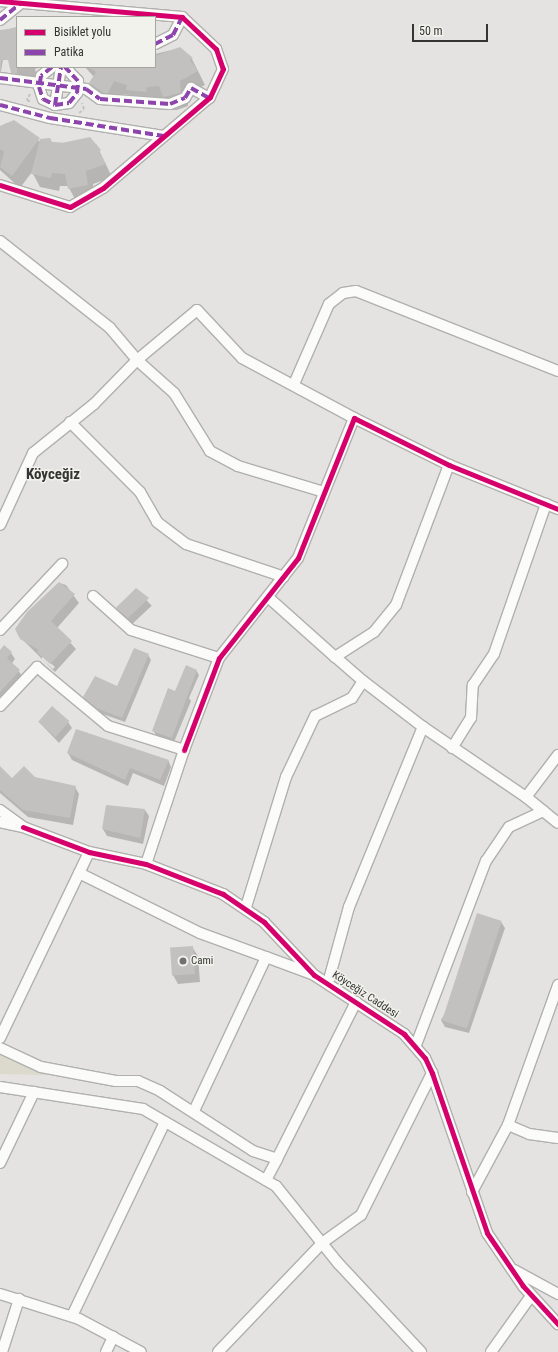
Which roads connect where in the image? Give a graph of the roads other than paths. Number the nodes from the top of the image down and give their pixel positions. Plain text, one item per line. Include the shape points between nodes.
1 (0, 1) edge
2 (21, 3) junction
3 (111, 14) edge
4 (182, 17) junction
5 (0, 20) edge
6 (156, 44) edge
7 (51, 68) edge
8 (61, 68) edge
9 (66, 68) edge
10 (0, 78) edge
11 (39, 82) junction
12 (59, 85) junction
13 (78, 88) junction
14 (209, 98) junction
15 (0, 105) edge
16 (55, 105) junction
17 (164, 136) junction
18 (0, 185) edge
19 (0, 241) edge
20 (137, 360) junction
21 (558, 371) edge
22 (294, 384) junction
23 (354, 418) junction
24 (70, 422) junction
25 (449, 464) junction
26 (324, 492) junction
27 (546, 504) junction
28 (558, 508) edge
29 (0, 526) edge
30 (62, 564) dead end
31 (284, 577) junction
32 (93, 596) dead end
33 (269, 598) junction
34 (0, 630) edge
35 (335, 657) junction
36 (219, 658) junction
37 (362, 682) junction
38 (0, 706) edge
39 (423, 727) junction
40 (452, 748) junction
41 (184, 750) junction
42 (558, 755) edge
43 (526, 797) junction
44 (0, 810) edge
45 (543, 810) junction
46 (0, 822) edge
47 (558, 823) edge
48 (23, 828) junction
49 (89, 852) junction
50 (146, 864) junction
51 (79, 873) junction
52 (246, 907) junction
53 (266, 957) junction
54 (314, 975) junction
55 (328, 983) junction
56 (558, 985) edge
57 (356, 1002) junction
58 (0, 1038) edge
59 (416, 1045) junction
60 (0, 1048) edge
61 (432, 1074) junction
62 (0, 1087) edge
63 (34, 1092) junction
64 (194, 1111) junction
65 (165, 1122) junction
66 (508, 1125) junction
67 (558, 1138) edge
68 (277, 1159) junction
69 (0, 1163) edge
70 (266, 1180) junction
71 (472, 1192) junction
72 (322, 1243) junction
73 (506, 1263) junction
74 (0, 1294) edge
75 (558, 1294) edge
76 (531, 1296) junction
77 (19, 1299) junction
78 (72, 1316) junction
79 (558, 1324) edge
80 (113, 1337) junction
81 (2, 1352) edge
82 (106, 1352) edge
83 (141, 1352) edge
84 (218, 1352) edge
85 (421, 1352) edge
86 (491, 1352) edge

1 - 2 street
2 - 3 street
2 - 5 street
3 - 4 street
4 - 6 street via 173,35
4 - 14 street via 216,49 223,70
7 - 11 street
8 - 12 street
9 - 13 street via 75,75
10 - 11 street
11 - 12 street
11 - 16 street via 40,93
12 - 13 street
12 - 16 street
13 - 14 street via 86,89 100,99 170,104 185,98 191,88
13 - 16 street via 74,98
14 - 17 street
15 - 17 street
17 - 18 street via 103,188 70,207
19 - 20 street via 110,328
20 - 22 street via 197,310 242,358
20 - 24 street via 94,404
20 - 26 street via 174,393 210,451 238,466
21 - 22 street via 356,291 343,293 329,304
22 - 23 street
23 - 25 street
23 - 26 street
24 - 29 street via 33,453
24 - 31 street via 140,492 157,522 186,544
25 - 27 street
25 - 35 street via 396,605 374,632
26 - 31 street via 304,543
27 - 28 street
27 - 40 street via 494,654 473,685 471,718
30 - 34 street
31 - 33 street
32 - 36 street via 131,630
33 - 35 street
33 - 36 street
35 - 37 street
36 - 41 street
37 - 39 street
37 - 52 street via 352,698 315,716 286,777
38 - 41 street via 37,667 108,726
39 - 40 street
39 - 55 street via 349,907
40 - 43 street
41 - 50 street
42 - 43 street
43 - 45 street
44 - 48 street, Köyceğiz Caddesi
45 - 47 street
45 - 59 street via 509,827 486,861
46 - 48 street, Köyceğiz Caddesi
48 - 49 street, Köyceğiz Caddesi
49 - 50 street, Köyceğiz Caddesi
49 - 51 street
50 - 52 street, Köyceğiz Caddesi via 199,883
51 - 53 street via 200,933
51 - 58 street
52 - 54 street, Köyceğiz Caddesi
53 - 54 street
53 - 64 street
54 - 55 street, Köyceğiz Caddesi
55 - 57 street, Köyceğiz Caddesi
56 - 66 street
57 - 59 street, Köyceğiz Caddesi via 393,1025
57 - 68 street
59 - 61 street, Köyceğiz Caddesi
60 - 64 street via 41,1067 116,1081 138,1081
61 - 71 street, Köyceğiz Caddesi
61 - 72 street via 361,1215
62 - 63 street
63 - 65 street via 143,1109
63 - 69 street
64 - 68 street via 253,1151
65 - 70 street
65 - 78 street
66 - 67 street via 529,1134
66 - 71 street
68 - 70 street
70 - 72 street via 276,1186
71 - 73 street, Köyceğiz Caddesi via 487,1233
72 - 84 street
72 - 85 street
73 - 75 street, Köyceğiz Caddesi via 528,1280
73 - 76 street, Köyceğiz Caddesi
74 - 77 street
76 - 79 street, Köyceğiz Caddesi
76 - 86 street
77 - 78 street
77 - 81 street
78 - 80 street
80 - 82 street
80 - 83 street

